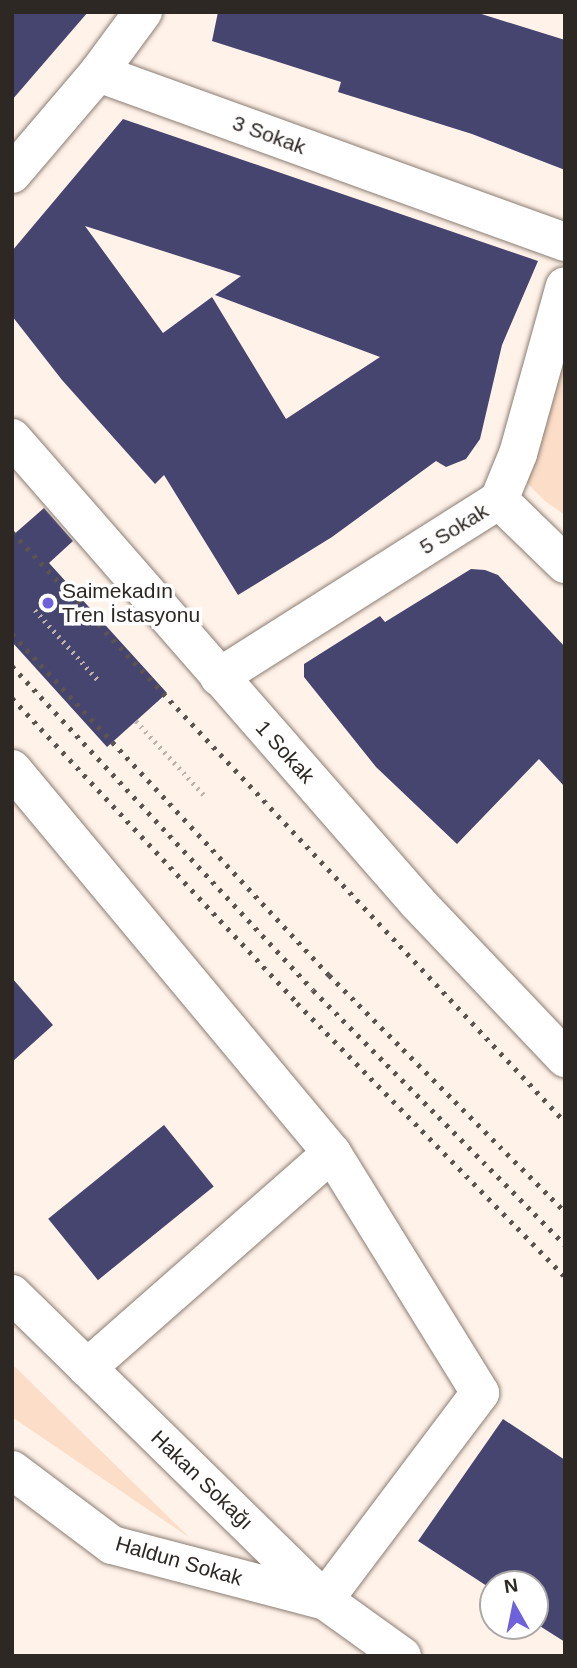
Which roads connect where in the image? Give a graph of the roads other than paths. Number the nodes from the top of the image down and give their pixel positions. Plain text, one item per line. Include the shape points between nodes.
1 (144, 12) edge
2 (98, 73) junction
3 (12, 174) edge
4 (565, 242) edge
5 (565, 286) edge
6 (12, 438) edge
7 (499, 500) junction
8 (565, 564) edge
9 (219, 677) junction
10 (12, 769) edge
11 (565, 1058) edge
12 (332, 1153) junction
13 (12, 1294) edge
14 (87, 1368) junction
15 (12, 1470) edge
16 (324, 1600) junction
17 (402, 1656) edge

1 - 2 street
2 - 3 street
2 - 4 street, 3 Sokak
5 - 7 street, 5 Sokak via 518,454
6 - 9 street, 1 Sokak
7 - 8 street
7 - 9 street, 5 Sokak
9 - 11 street, 1 Sokak via 418,903
10 - 12 street
12 - 14 street
12 - 16 street via 480,1393
13 - 14 street, Hakan Sokağı
14 - 16 street, Hakan Sokağı
15 - 16 street, Haldun Sokak via 112,1545
16 - 17 street, Hakan Sokağı

